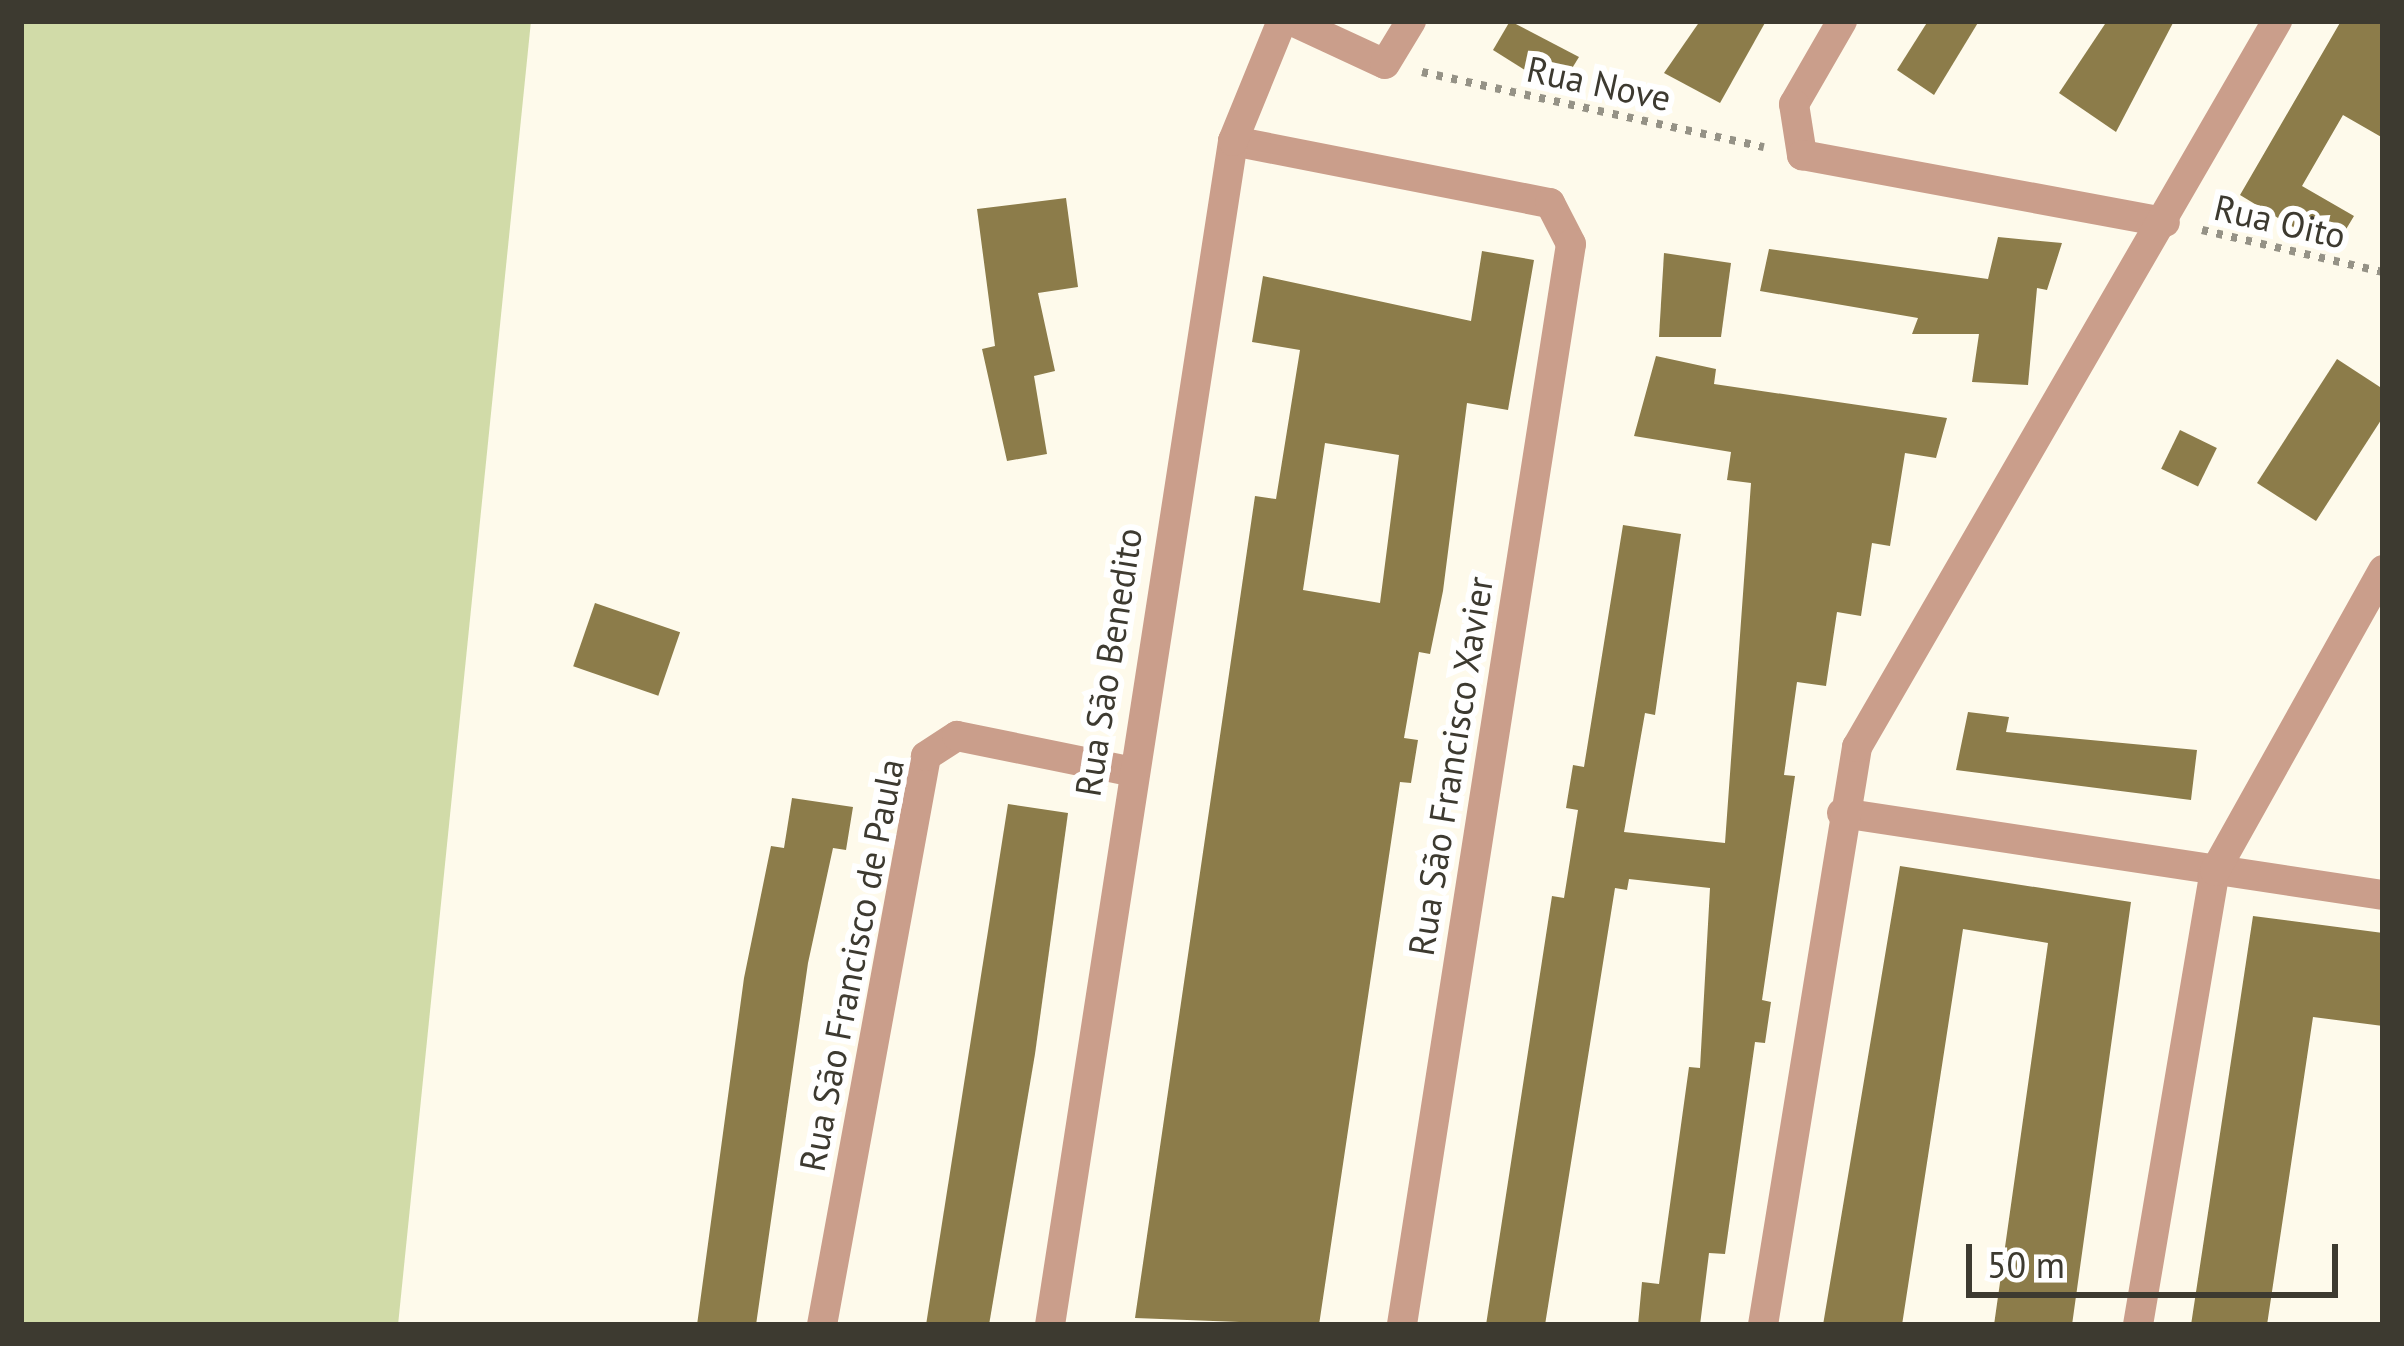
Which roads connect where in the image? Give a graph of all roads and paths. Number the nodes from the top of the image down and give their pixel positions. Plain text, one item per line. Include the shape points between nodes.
1 (1282, 21) edge
2 (1292, 21) edge
3 (1411, 21) edge
4 (1842, 21) edge
5 (2277, 21) edge
6 (1385, 64) junction
7 (1234, 141) junction
8 (1802, 155) junction
9 (2165, 222) junction
10 (2383, 272) edge
11 (2383, 570) edge
12 (1130, 771) junction
13 (1842, 813) junction
14 (2216, 871) junction
15 (2383, 895) edge
16 (822, 1325) edge
17 (1050, 1325) edge
18 (1402, 1325) edge
19 (1763, 1325) edge
20 (2138, 1325) edge

1 - 7 street, Rua São Benedito
2 - 6 street
3 - 6 street
4 - 8 street via 1794,104
5 - 9 street
6 - 8 path, Rua Nove
7 - 12 street, Rua São Benedito
7 - 18 street, Rua São Francisco Xavier via 1550,203 1571,244
8 - 9 street
9 - 10 path, Rua Oito
9 - 13 street via 1876,708
11 - 14 street
12 - 16 street, Rua São Francisco de Paula via 957,736 926,757
12 - 17 street, Rua São Benedito
13 - 14 street
13 - 19 street
14 - 15 street
14 - 20 street

